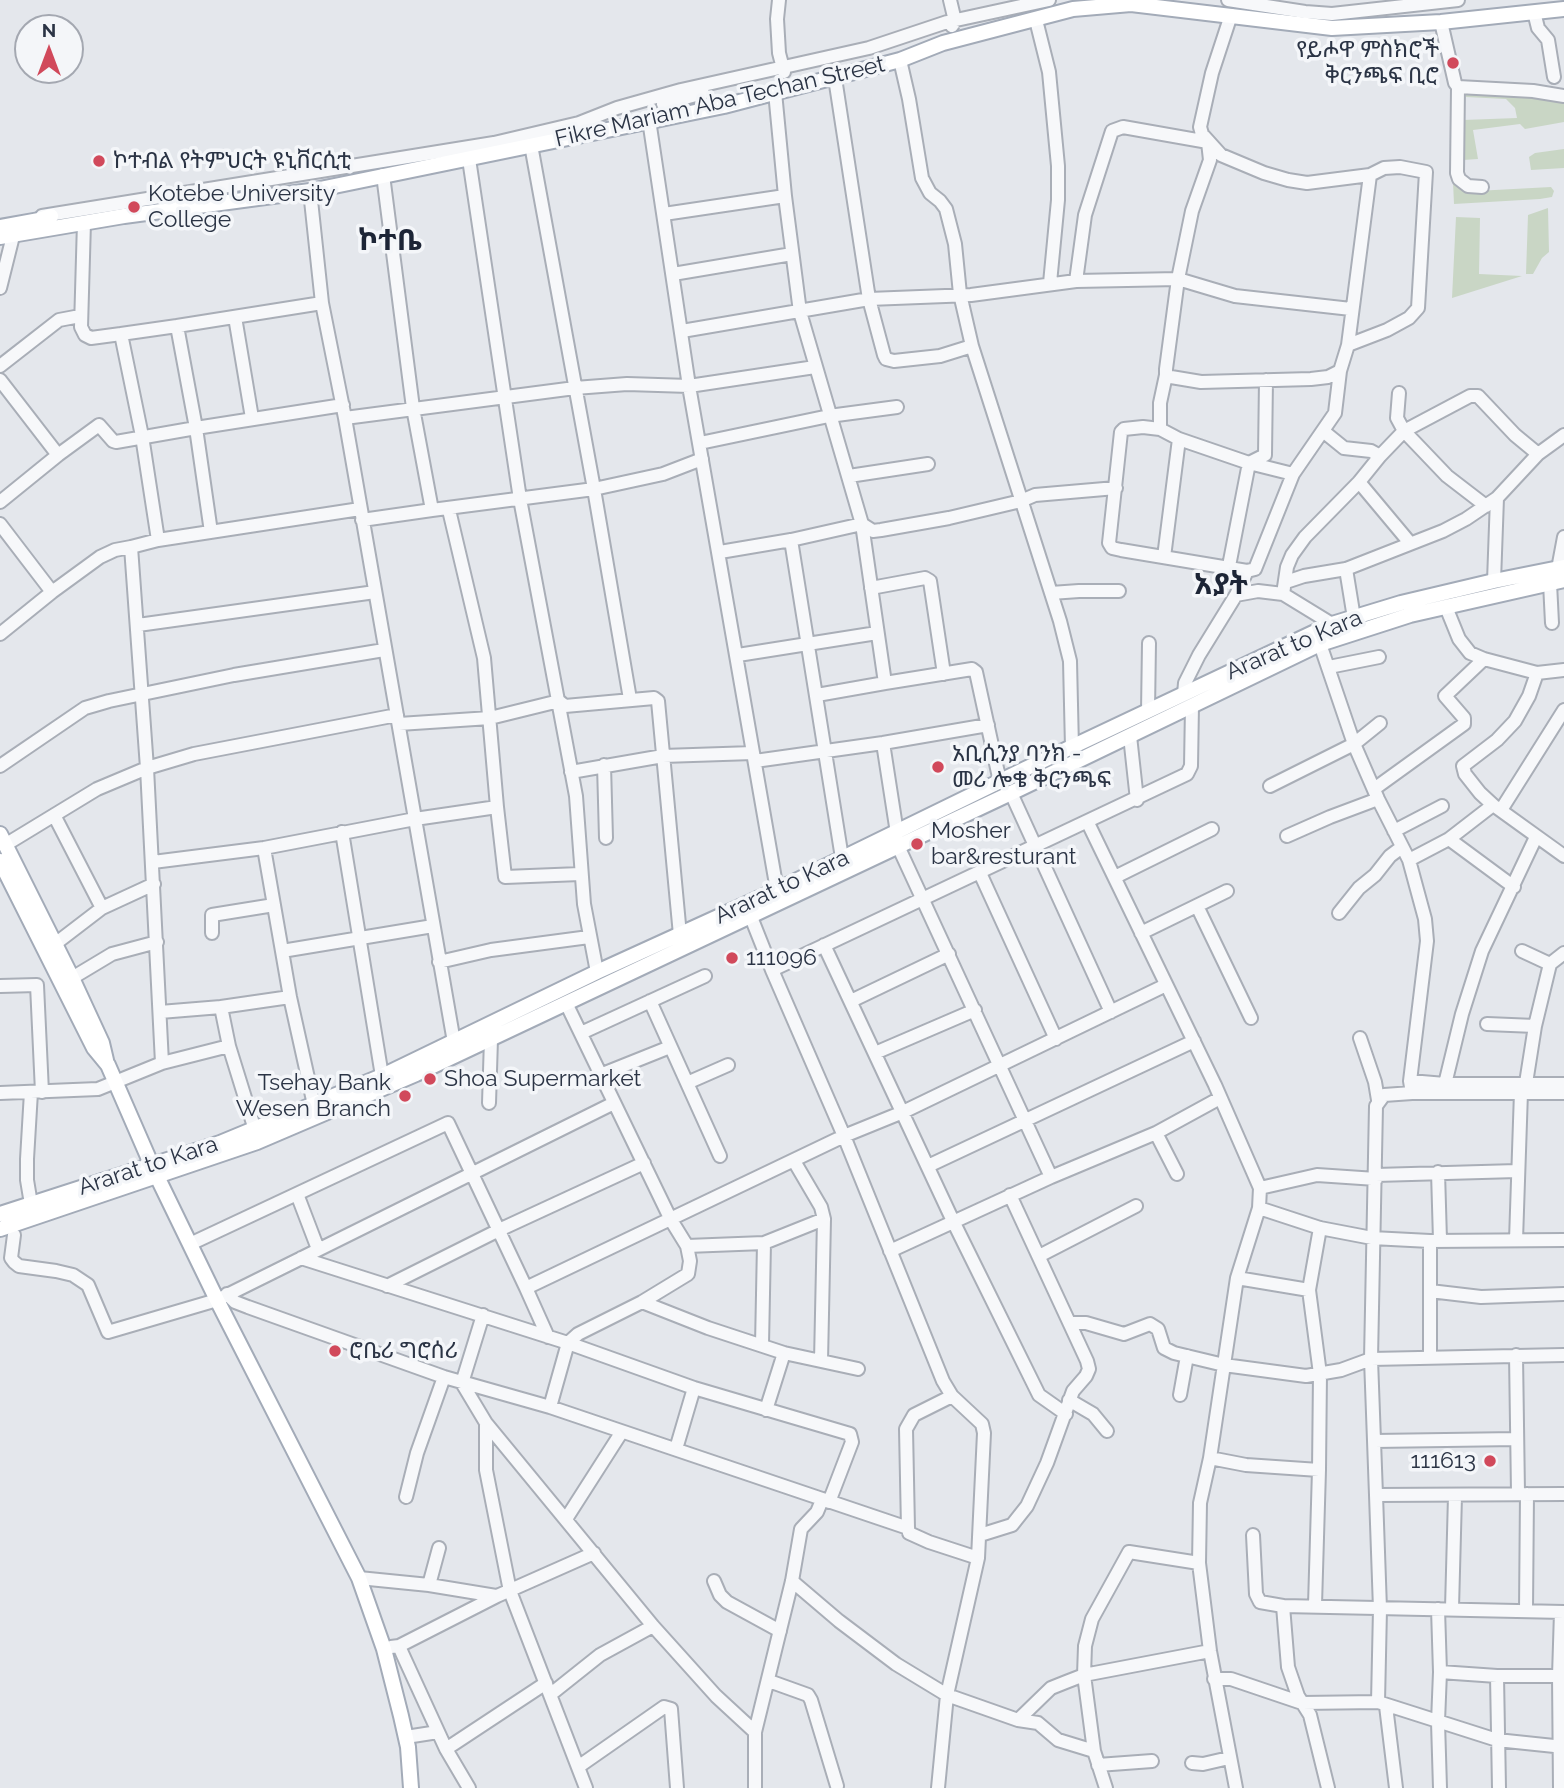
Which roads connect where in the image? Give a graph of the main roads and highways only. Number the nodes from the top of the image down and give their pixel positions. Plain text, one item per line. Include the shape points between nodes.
1 (1235, 4) edge
2 (1564, 9) edge
3 (596, 119) road end
4 (582, 135) junction
5 (51, 216) road end
6 (0, 227) edge
7 (7, 237) edge
8 (1559, 575) edge
9 (1526, 582) junction
10 (1234, 678) junction
11 (1188, 700) junction
12 (898, 839) junction
13 (3, 840) edge
14 (0, 861) edge
15 (6, 884) edge
16 (748, 909) junction
17 (67, 981) junction
18 (154, 1172) junction
19 (0, 1214) edge
20 (7, 1232) edge
21 (411, 1788) edge

1 - 2 main road, Fikre Mariam Aba Techan Street via 1332,27
1 - 4 main road, Fikre Mariam Aba Techan Street via 1073,9 943,43 835,78
3 - 4 main road
4 - 7 main road, Fikre Mariam Aba Techan Street via 310,191
5 - 6 main road
8 - 9 main road, Ararat to Kara
9 - 10 main road, Ararat to Kara via 1382,623
9 - 10 main road, Ararat to Kara via 1494,580 1332,624
10 - 11 main road, Ararat to Kara
11 - 12 main road, Ararat to Kara via 1130,736 1011,793
11 - 12 main road, Ararat to Kara via 1148,711 1000,782
12 - 16 main road, Ararat to Kara
12 - 16 main road, Ararat to Kara via 842,858
13 - 17 main road via 55,944
14 - 15 main road
15 - 17 main road
16 - 18 main road, Ararat to Kara via 597,972 382,1076
16 - 18 main road, Ararat to Kara via 491,1039 285,1131
17 - 18 main road
18 - 19 main road, Ararat to Kara
18 - 20 main road, Ararat to Kara
18 - 21 main road via 222,1297 391,1647

